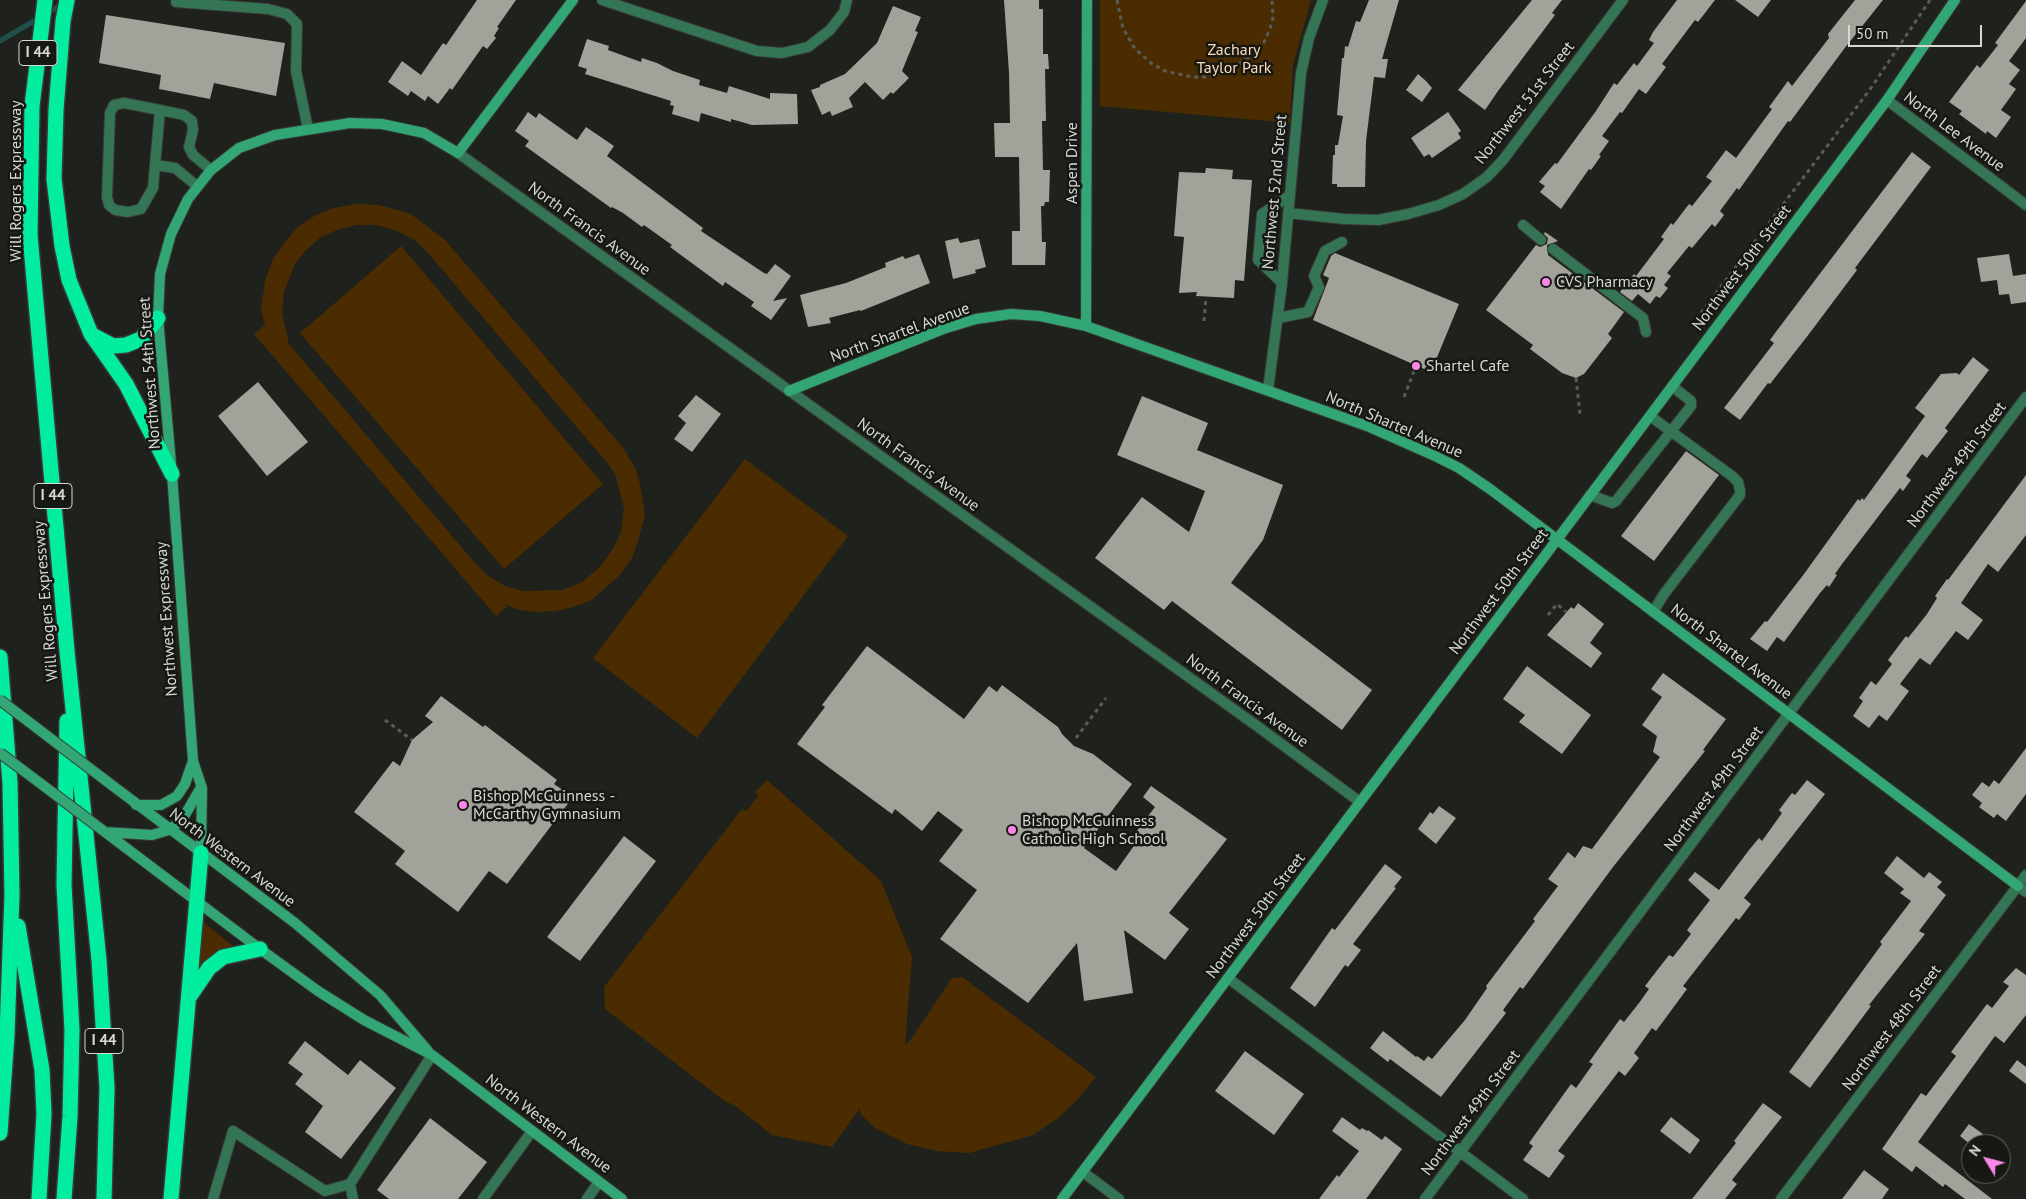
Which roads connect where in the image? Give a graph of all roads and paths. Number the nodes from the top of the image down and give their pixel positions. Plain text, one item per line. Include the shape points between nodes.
1 (45, 0) edge
2 (67, 0) edge
3 (573, 0) edge
4 (602, 0) edge
5 (847, 0) edge
6 (1087, 0) edge
7 (1117, 0) edge
8 (1272, 0) edge
9 (1322, 0) edge
10 (1622, 0) edge
11 (1930, 0) edge
12 (1955, 0) edge
13 (176, 2) dead end
14 (1887, 100) junction
15 (160, 110) junction
16 (308, 129) junction
17 (458, 153) junction
18 (156, 165) junction
19 (211, 170) junction
20 (198, 186) junction
21 (1290, 196) junction
22 (2026, 205) edge
23 (1288, 213) junction
24 (1523, 225) dead end
25 (1542, 240) dead end
26 (1342, 242) dead end
27 (1553, 249) dead end
28 (1282, 283) junction
29 (1206, 297) dead end
30 (1701, 313) dead end
31 (158, 318) junction
32 (1278, 318) junction
33 (1204, 321) dead end
34 (1086, 326) junction
35 (1646, 332) dead end
36 (91, 334) junction
37 (1416, 366) dead end
38 (1576, 378) dead end
39 (1672, 386) junction
40 (1268, 390) junction
41 (789, 391) junction
42 (1404, 396) dead end
43 (2026, 397) edge
44 (1580, 414) dead end
45 (1650, 416) junction
46 (1671, 432) junction
47 (172, 474) junction
48 (1590, 495) junction
49 (1558, 538) junction
50 (1566, 612) dead end
51 (1653, 612) junction
52 (1548, 615) dead end
53 (68, 650) junction
54 (0, 657) edge
55 (1106, 698) dead end
56 (0, 700) edge
57 (1789, 715) junction
58 (385, 720) dead end
59 (1076, 738) dead end
60 (412, 740) dead end
61 (0, 753) edge
62 (193, 761) junction
63 (202, 788) junction
64 (1360, 802) junction
65 (136, 804) junction
66 (169, 830) junction
67 (118, 838) junction
68 (200, 853) junction
69 (2026, 875) edge
70 (2022, 889) edge
71 (12, 895) junction
72 (197, 902) junction
73 (260, 949) junction
74 (1228, 978) junction
75 (188, 1000) junction
76 (432, 1055) junction
77 (532, 1131) junction
78 (0, 1133) edge
79 (1461, 1152) junction
80 (1082, 1172) junction
81 (599, 1182) junction
82 (350, 1184) junction
83 (39, 1199) edge
84 (64, 1199) edge
85 (104, 1199) edge
86 (171, 1199) edge
87 (213, 1199) edge
88 (353, 1199) edge
89 (483, 1199) edge
90 (586, 1199) edge
91 (622, 1199) edge
92 (1062, 1199) edge
93 (1119, 1199) edge
94 (1425, 1199) edge
95 (1523, 1199) edge
96 (1781, 1199) edge

1 - 53 highway, Will Rogers Expressway / I 44 via 32,106 30,235
2 - 36 highway via 56,110 54,179 69,280
3 - 17 main road
4 - 5 street via 757,51 782,53 808,48 830,30 844,12
6 - 34 main road, Aspen Drive
7 - 8 path via 1123,28 1136,49 1166,71 1192,77 1206,77 1232,69 1254,53 1270,29
9 - 21 street, Northwest 52nd Street via 1301,73
10 - 23 street, Northwest 51st Street via 1502,160 1487,177 1463,194 1439,205 1378,220 1344,220
11 - 30 path, Northwest 50th Street via 1871,88
12 - 14 main road, Northwest 50th Street
13 - 16 street via 268,9 287,14 297,24 296,71
14 - 22 street, North Lee Avenue
14 - 39 main road, Northwest 50th Street
15 - 18 street
15 - 18 street via 124,102 114,105 110,113 109,205 115,210 128,212 141,209 154,188
15 - 19 street via 184,115 192,122 194,130 189,147 193,155
16 - 17 main road, Northwest 54th Street via 359,123 400,127 424,133
16 - 19 main road, Northwest 54th Street via 275,135 239,148
17 - 41 street, North Francis Avenue
18 - 20 street via 175,168
19 - 20 main road, Northwest 54th Street
20 - 31 main road, Northwest 54th Street via 179,215 164,254
21 - 23 street, Northwest 52nd Street
21 - 28 street via 1262,214 1258,260
23 - 28 street, Northwest 52nd Street
24 - 25 street
26 - 32 street via 1325,251 1314,276 1319,287 1308,312
27 - 35 street via 1643,318
28 - 32 street, Northwest 52nd Street
29 - 33 path
31 - 36 highway via 141,339 126,345 113,346
31 - 47 main road, Northwest 54th Street
32 - 40 street, Northwest 52nd Street
34 - 40 main road, North Shartel Avenue
34 - 41 main road, North Shartel Avenue via 1040,316 1011,314 976,319
36 - 47 highway via 126,384
37 - 42 path
38 - 44 path
39 - 45 main road, Northwest 50th Street
39 - 46 street via 1691,401 1692,406
40 - 49 main road, North Shartel Avenue via 1367,426 1459,468
41 - 64 street, North Francis Avenue
43 - 57 street, Northwest 49th Street
45 - 46 street
45 - 48 main road, Northwest 50th Street
46 - 48 street via 1616,502
46 - 51 street via 1732,476 1738,482 1740,495
47 - 62 main road, Northwest Expressway
48 - 49 main road, Northwest 50th Street
49 - 51 main road, North Shartel Avenue
49 - 64 main road, Northwest 50th Street
50 - 52 path via 1557,604
51 - 57 main road, North Shartel Avenue
53 - 84 highway via 64,885 72,1030
53 - 85 highway, Will Rogers Expressway / I 44 via 99,960 107,1088
54 - 71 highway via 10,783
55 - 59 path
56 - 65 main road, North Western Avenue, bridge
57 - 70 main road, North Shartel Avenue
57 - 79 street, Northwest 49th Street
58 - 60 path
61 - 67 main road, bridge via 105,832
62 - 63 main road, Northwest Expressway
62 - 65 main road, Northwest Expressway via 177,796 161,804
63 - 66 main road via 182,820
63 - 68 main road, Northwest Expressway
64 - 74 main road, Northwest 50th Street
65 - 66 main road, North Western Avenue
66 - 67 main road
66 - 68 main road, North Western Avenue
67 - 72 main road, North Western Avenue
68 - 72 highway
68 - 76 main road, North Western Avenue via 295,924 380,995
69 - 70 street, Northwest 48th Street
70 - 96 street, Northwest 48th Street
71 - 78 highway
71 - 83 highway via 42,1070 44,1114
72 - 73 main road, North Western Avenue
72 - 75 highway
73 - 75 highway via 223,957 210,968
73 - 76 main road, North Western Avenue via 364,1020
74 - 79 street
74 - 80 main road, Northwest 50th Street
75 - 86 highway
76 - 77 main road, North Western Avenue
76 - 82 street
77 - 81 main road, North Western Avenue
77 - 89 street
79 - 94 street, Northwest 49th Street
79 - 95 street
80 - 92 main road, Northwest 50th Street
80 - 93 street
81 - 90 street
81 - 91 main road, North Western Avenue
82 - 87 street via 325,1191 233,1131
82 - 88 street

